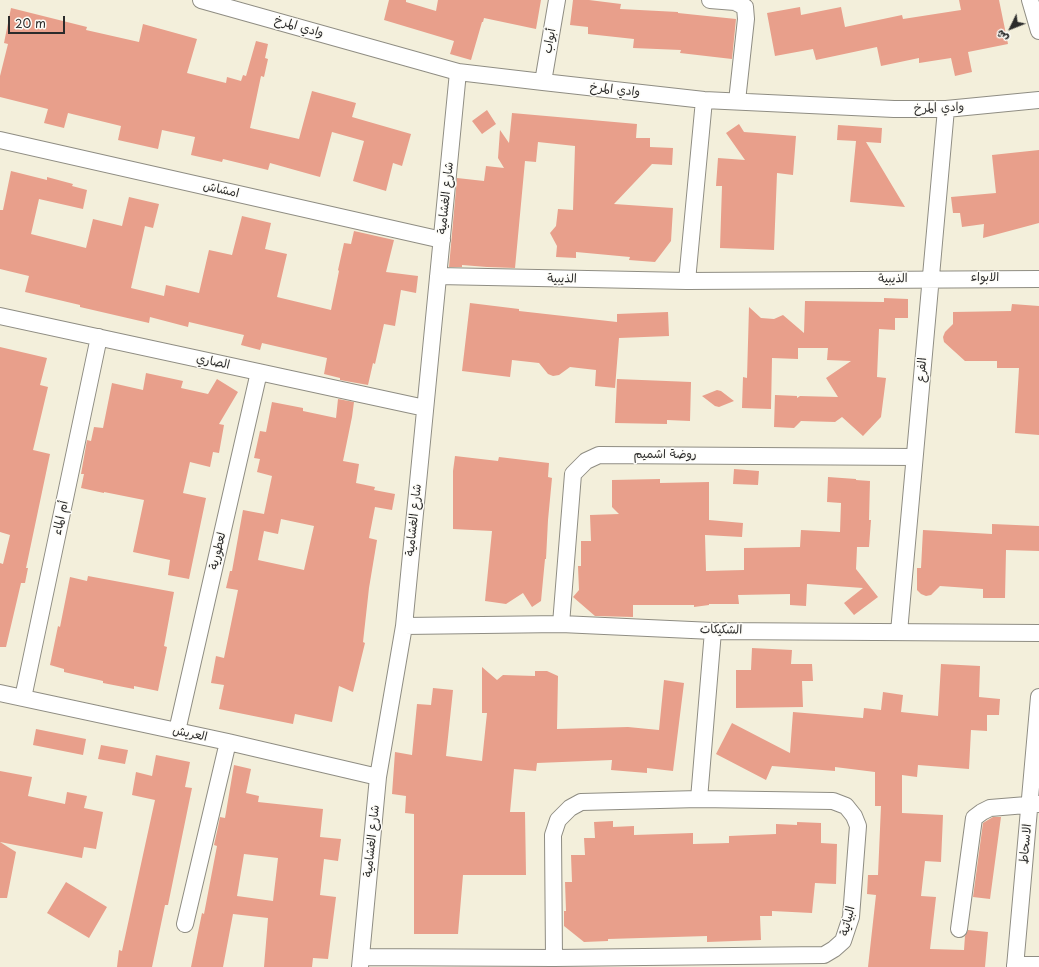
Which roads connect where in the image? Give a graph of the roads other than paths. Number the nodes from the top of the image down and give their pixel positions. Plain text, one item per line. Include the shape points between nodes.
1 (202, 0) edge
2 (557, 0) edge
3 (710, 0) edge
4 (1030, 0) edge
5 (1039, 31) edge
6 (458, 72) junction
7 (543, 82) junction
8 (704, 100) junction
9 (1039, 100) edge
10 (737, 101) junction
11 (946, 109) junction
12 (0, 140) edge
13 (442, 240) junction
14 (438, 276) junction
15 (931, 278) junction
16 (1039, 278) edge
17 (687, 281) junction
18 (0, 316) edge
19 (99, 337) junction
20 (259, 372) junction
21 (425, 408) junction
22 (914, 457) junction
23 (561, 624) junction
24 (404, 626) junction
25 (713, 631) junction
26 (899, 632) junction
27 (1039, 633) edge
28 (0, 693) edge
29 (1039, 697) edge
30 (23, 698) junction
31 (177, 731) junction
32 (228, 742) junction
33 (378, 777) junction
34 (699, 799) junction
35 (1034, 804) edge
36 (185, 924) dead end
37 (959, 929) dead end
38 (554, 958) junction
39 (360, 962) edge
40 (1039, 965) edge
41 (1015, 966) edge

1 - 6 street, وادي المرخ
2 - 7 street, أبواب
3 - 10 street via 735,2 745,7 746,19
4 - 5 street
6 - 7 street, وادي المرخ
6 - 13 street, شارع الغشامية
7 - 8 street, وادي المرخ
8 - 10 street, وادي المرخ
8 - 17 street
9 - 11 street, وادي المرخ
10 - 11 street, وادي المرخ
11 - 15 street, الفرع
12 - 13 street, امشاش
13 - 14 street, شارع الغشامية
14 - 17 street, الذيبية
14 - 21 street, شارع الغشامية
15 - 16 street, الابواء
15 - 17 street, الذيبية
15 - 22 street, الفرع
18 - 19 street, الصاري
19 - 20 street, الصاري
19 - 30 street, أم الماء
20 - 21 street, الصاري
20 - 31 street, لعطورية
21 - 24 street, شارع الغشامية
22 - 23 street, روضة اشميم via 599,455 586,461 573,474
22 - 26 street, الفرع
23 - 24 street, الشكيكات
23 - 25 street, الشكيكات
24 - 33 street, شارع الغشامية
25 - 26 street, الشكيكات
25 - 34 street
26 - 27 street, الشكيكات
28 - 30 street, العريش
29 - 35 street, الاسحاط
30 - 31 street, العريش
31 - 32 street, العريش
32 - 33 street, العريش
32 - 36 street
33 - 39 street, شارع الغشامية
34 - 38 street, البياتية via 581,802 570,808 558,820 553,835
34 - 38 street, البياتية via 833,801 846,806 858,826 851,917 843,941 824,955
35 - 37 street via 990,808 974,818
35 - 41 street, الاسحاط
38 - 39 street, البياتية
40 - 41 street

